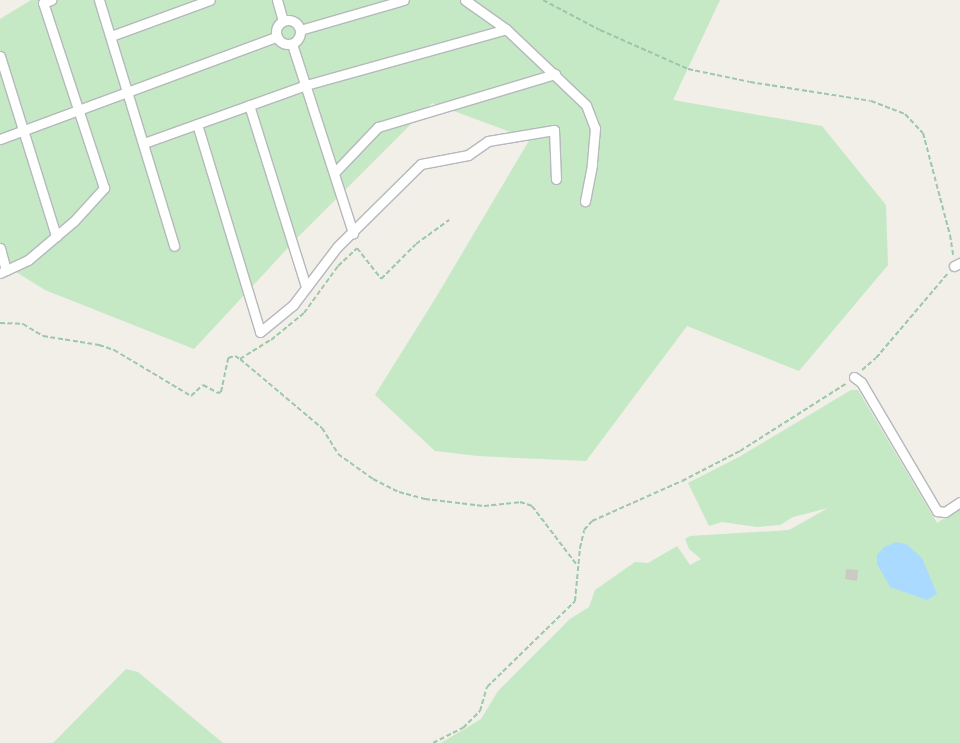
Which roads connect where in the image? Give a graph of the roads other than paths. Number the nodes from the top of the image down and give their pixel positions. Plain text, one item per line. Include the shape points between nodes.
1 (51, 0) edge
2 (99, 0) edge
3 (210, 0) edge
4 (277, 0) edge
5 (404, 0) edge
6 (466, 0) edge
7 (284, 21) junction
8 (506, 29) junction
9 (300, 30) junction
10 (111, 36) junction
11 (276, 37) junction
12 (292, 44) junction
13 (0, 56) edge
14 (555, 74) junction
15 (306, 86) junction
16 (128, 92) junction
17 (249, 106) junction
18 (79, 110) junction
19 (197, 124) junction
20 (23, 130) junction
21 (0, 139) edge
22 (144, 143) junction
23 (334, 173) junction
24 (556, 179) dead end
25 (585, 201) dead end
26 (353, 232) junction
27 (56, 236) junction
28 (174, 246) dead end
29 (0, 248) edge
30 (3, 271) edge
31 (306, 287) junction
32 (854, 377) road end
33 (960, 502) edge

1 - 18 street via 42,3
2 - 10 street
3 - 10 street
4 - 7 street
5 - 9 street
6 - 8 street
7 - 9 street via 292,21
7 - 11 street via 277,26
8 - 14 street
8 - 15 street
9 - 12 street via 299,38
10 - 16 street
11 - 12 street via 281,43
11 - 16 street
12 - 15 street
13 - 20 street
14 - 23 street via 378,126
14 - 25 street via 586,105 595,128
15 - 17 street
15 - 23 street
16 - 18 street
16 - 22 street
17 - 19 street
17 - 31 street
18 - 20 street
18 - 27 street via 104,188
19 - 22 street
19 - 31 street via 260,332 293,305
20 - 21 street
20 - 27 street
22 - 28 street
23 - 26 street
24 - 26 street via 554,130 488,141 468,155 421,164
26 - 31 street
27 - 30 street via 28,260
29 - 30 street
32 - 33 street via 861,382 936,511 945,512

